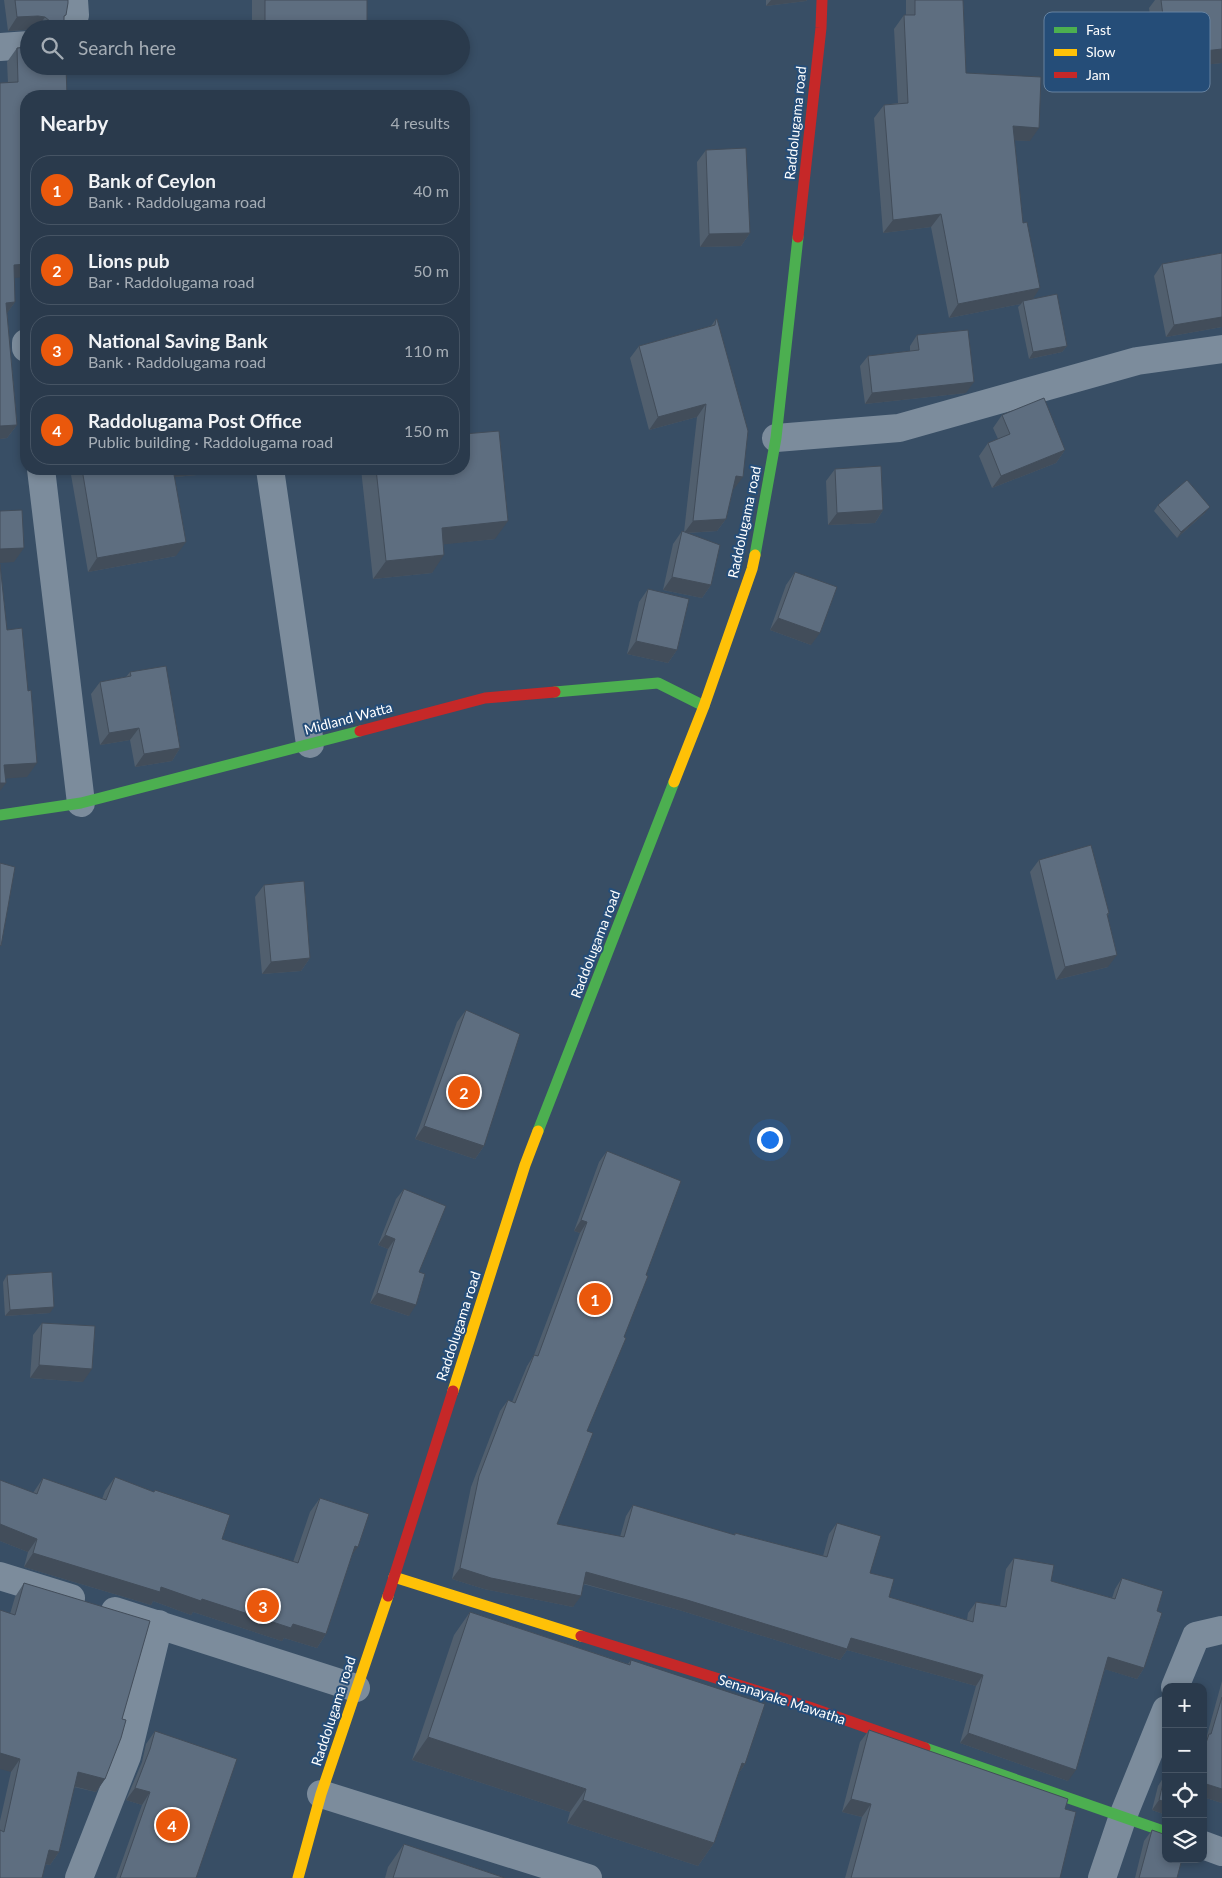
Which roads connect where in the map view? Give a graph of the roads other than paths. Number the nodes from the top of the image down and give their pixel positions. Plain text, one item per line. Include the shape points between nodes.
1 (74, 0) edge
2 (822, 0) edge
3 (74, 20) edge
4 (20, 46) edge
5 (0, 47) edge
6 (1222, 349) edge
7 (776, 438) junction
8 (42, 475) edge
9 (271, 475) edge
10 (704, 706) junction
11 (310, 744) junction
12 (81, 803) junction
13 (0, 815) edge
14 (0, 1576) edge
15 (394, 1577) junction
16 (158, 1624) junction
17 (1222, 1630) edge
18 (1177, 1683) edge
19 (356, 1688) junction
20 (1162, 1720) edge
21 (321, 1794) junction
22 (1123, 1816) junction
23 (1162, 1831) edge
24 (1207, 1846) edge
25 (1222, 1852) edge
26 (79, 1878) edge
27 (298, 1878) edge
28 (588, 1878) edge
29 (1102, 1878) edge

1 - 3 street
2 - 7 street, Raddolugama road
4 - 5 street
6 - 7 street via 1137,361 899,428
7 - 10 street, Raddolugama road via 752,569
8 - 12 street
9 - 11 street
10 - 11 street, Midland Watta via 658,684 485,698
10 - 15 street, Raddolugama road via 525,1165
11 - 12 street, Midland Watta
12 - 13 street, Midland Watta
14 - 16 street
15 - 19 street, Raddolugama road
15 - 22 street, Senanayake Mawatha via 809,1707
16 - 19 street
16 - 26 street via 127,1756
17 - 18 street via 1196,1636
19 - 21 street, Raddolugama road
20 - 22 street
21 - 27 street, Raddolugama road
21 - 28 street
22 - 23 street, Senanayake Mawatha
22 - 29 street
24 - 25 street

